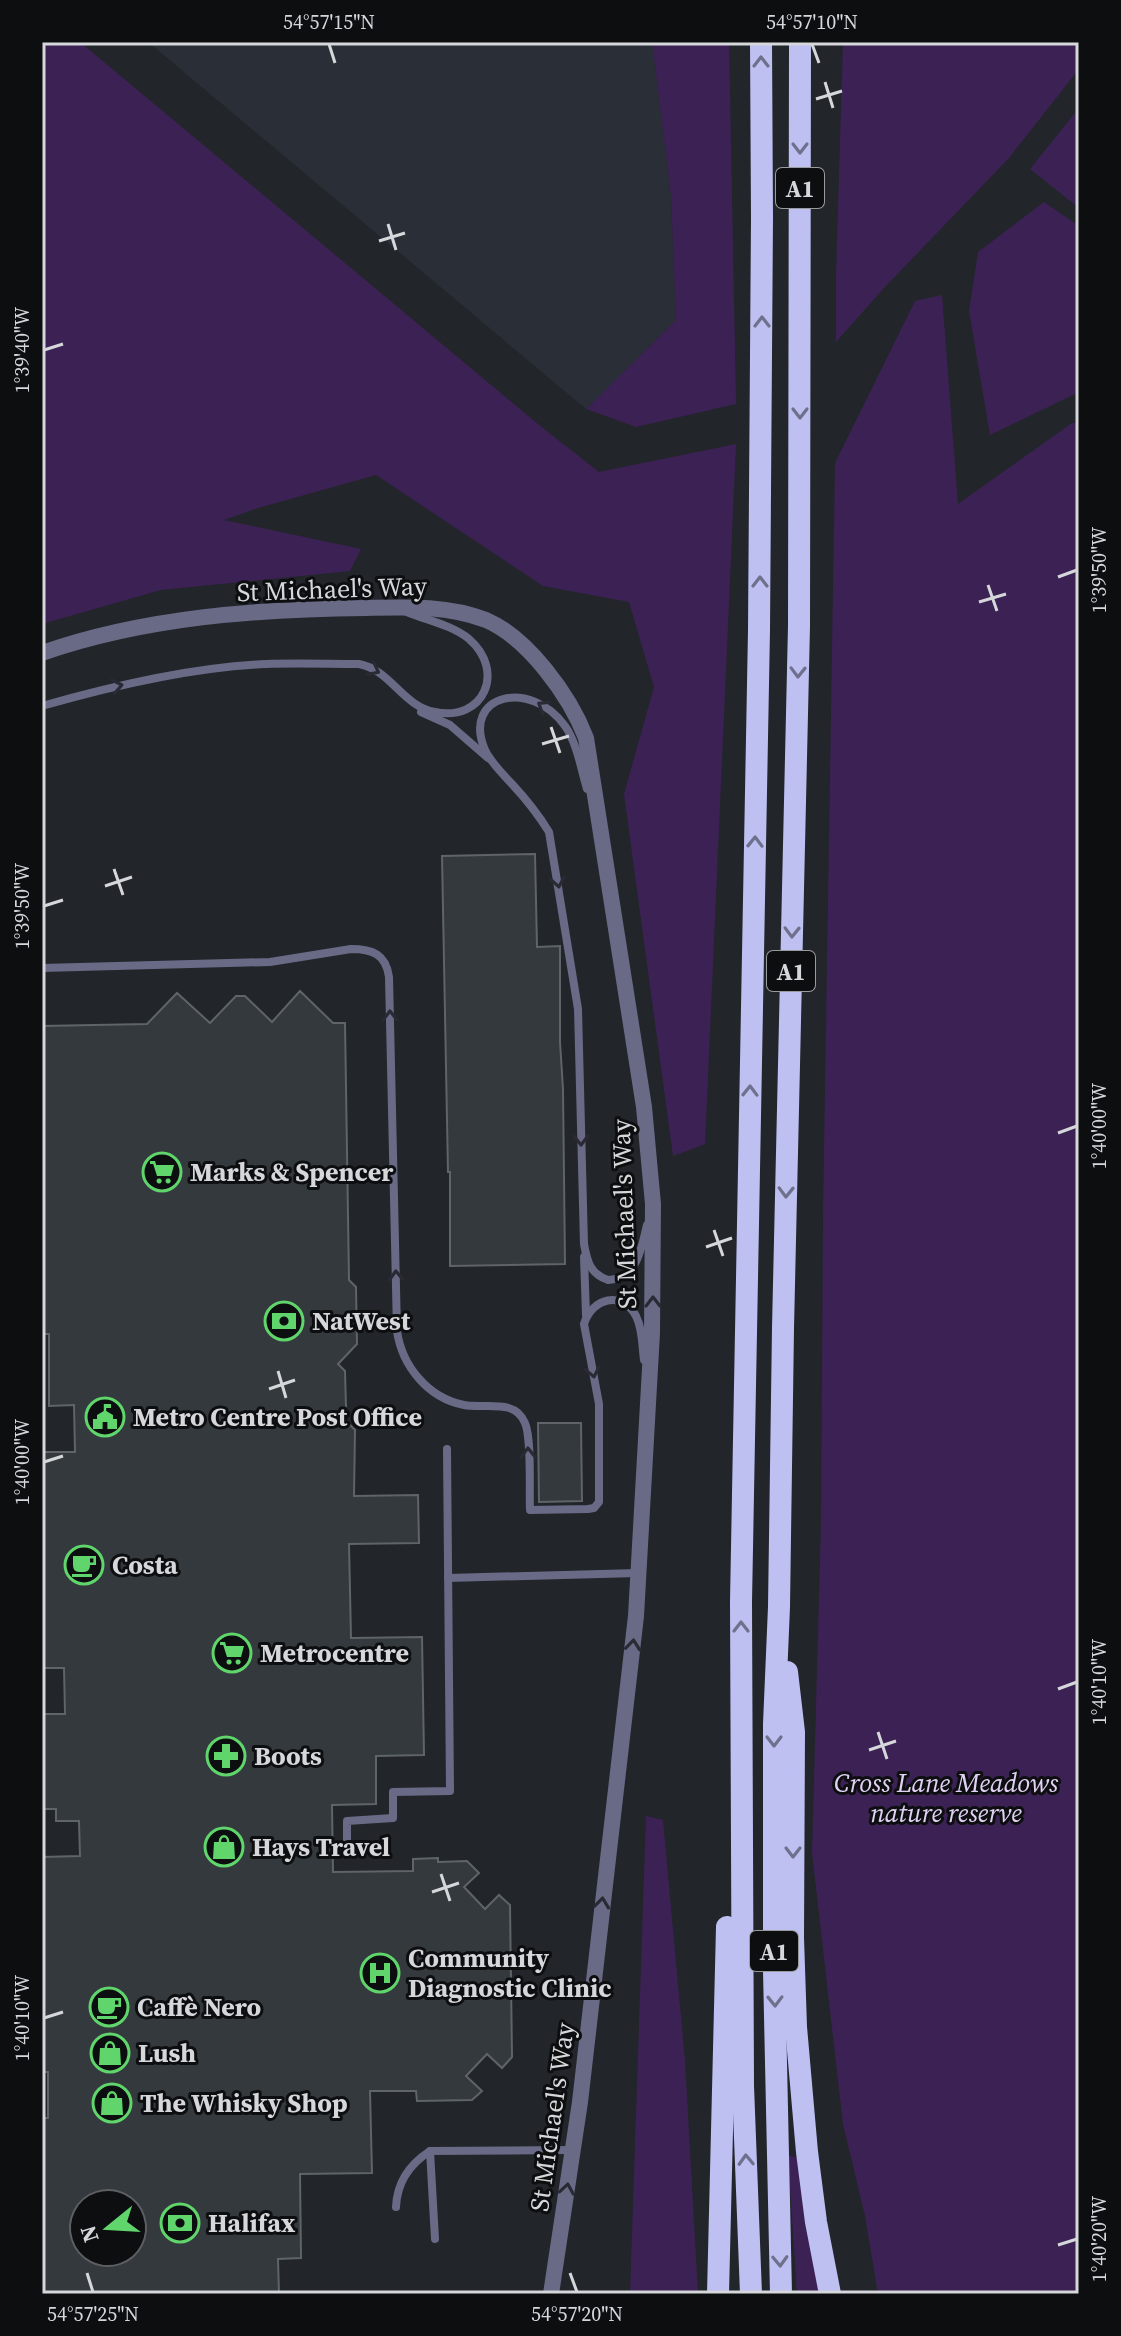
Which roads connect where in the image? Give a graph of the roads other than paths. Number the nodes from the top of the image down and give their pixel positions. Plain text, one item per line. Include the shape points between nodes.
1 (761, 42) edge
2 (800, 42) edge
3 (396, 608) junction
4 (42, 653) edge
5 (402, 696) junction
6 (42, 706) edge
7 (493, 762) junction
8 (599, 824) junction
9 (42, 968) edge
10 (653, 1204) junction
11 (584, 1244) junction
12 (586, 1319) junction
13 (648, 1413) junction
14 (447, 1449) dead end
15 (639, 1573) junction
16 (448, 1578) junction
17 (779, 1607) junction
18 (741, 1705) junction
19 (347, 1847) dead end
20 (573, 2150) junction
21 (430, 2151) junction
22 (396, 2207) dead end
23 (435, 2239) dead end
24 (551, 2294) edge
25 (718, 2294) edge
26 (751, 2294) edge
27 (781, 2294) edge
28 (830, 2294) edge

18 -> 1 highway, A1 via 759,630
2 -> 17 highway, A1 via 799,626
3 - 4 street, St Michael's Way via 185,619
3 - 5 lane via 469,639 484,661 488,684 478,702 461,712 434,712
3 - 8 street, St Michael's Way via 432,607 487,620 524,646 578,718
6 -> 5 lane via 136,682 265,664 372,666
5 - 7 lane via 413,708 450,725
8 -> 7 lane via 567,728 542,704 507,697 487,710 481,730
7 -> 11 lane via 549,832 578,1009
8 - 10 street, St Michael's Way via 644,1107
12 -> 9 lane via 599,1404 599,1502 588,1509 530,1510 524,1420 507,1407 462,1404 439,1396 418,1378 399,1343 389,977 383,958 351,949 270,962
10 - 11 lane via 635,1266 626,1275 608,1280 593,1272
13 -> 10 street, St Michael's Way
11 - 12 lane
12 - 13 lane via 594,1305 612,1300 630,1308 637,1318
13 - 15 street, St Michael's Way
14 - 16 lane
15 - 16 lane
20 -> 15 street, St Michael's Way
16 - 19 lane via 450,1791 393,1792 393,1818 347,1821
17 -> 27 highway, A1 via 774,1970
17 -> 28 highway via 794,1732 796,2027 816,2222
18 - 25 highway via 728,1904
26 -> 18 highway, A1 via 743,2086
20 - 21 lane
24 -> 20 street, St Michael's Way
21 - 22 lane via 403,2178
21 - 23 lane

